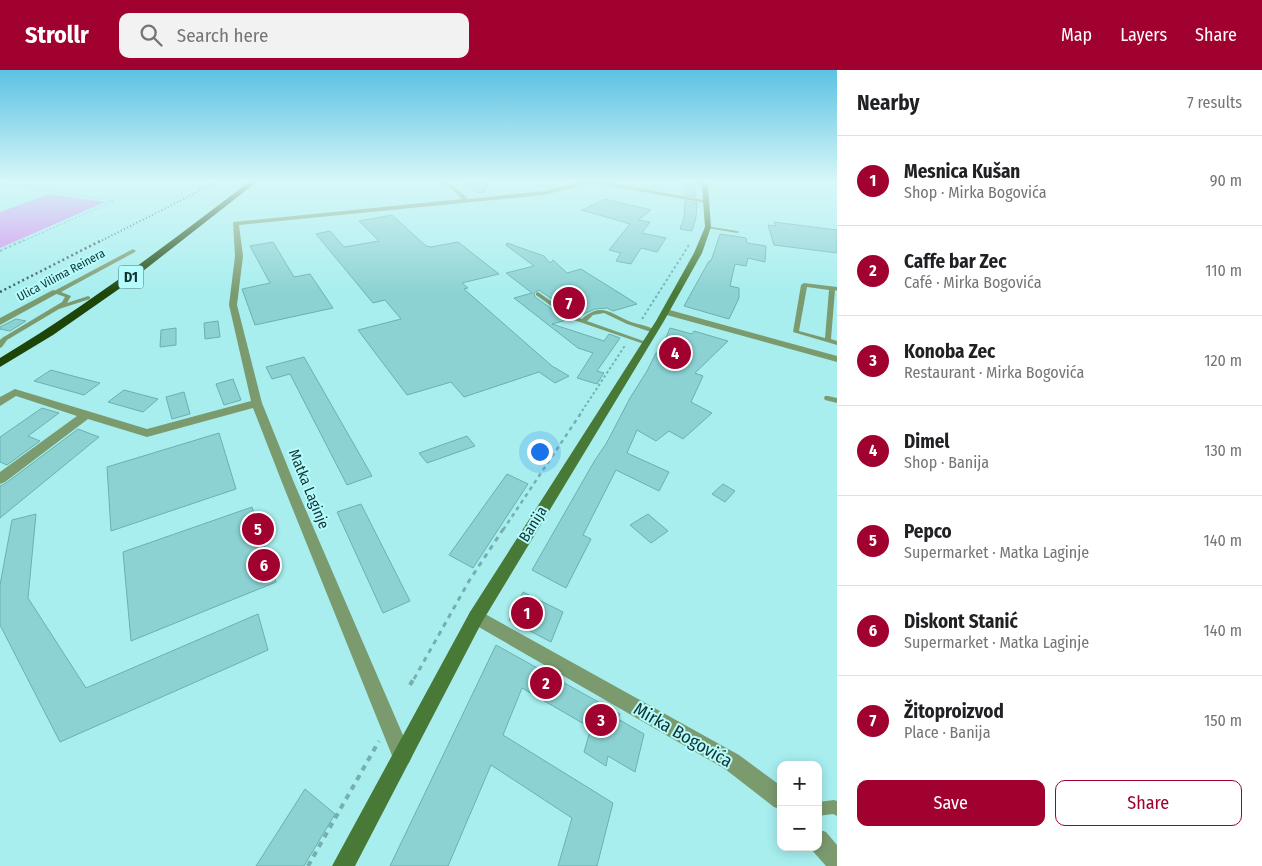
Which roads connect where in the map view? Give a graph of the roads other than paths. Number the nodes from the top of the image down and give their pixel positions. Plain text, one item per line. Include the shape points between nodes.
1 (197, 218) edge
2 (207, 218) edge
3 (294, 218) edge
4 (707, 218) edge
5 (708, 228) junction
6 (737, 232) dead end
7 (133, 251) dead end
8 (835, 289) edge
9 (56, 292) junction
10 (538, 294) dead end
11 (88, 298) junction
12 (59, 307) junction
13 (666, 312) junction
14 (583, 321) junction
15 (0, 322) edge
16 (650, 337) junction
17 (828, 340) junction
18 (837, 343) edge
19 (0, 346) edge
20 (0, 355) edge
21 (837, 359) edge
22 (0, 363) edge
23 (828, 398) dead end
24 (837, 401) edge
25 (0, 402) edge
26 (257, 403) junction
27 (86, 415) junction
28 (0, 479) edge
29 (476, 617) junction
30 (402, 756) junction
31 (777, 796) edge
32 (822, 808) edge
33 (837, 808) edge
34 (822, 845) edge
35 (837, 862) edge
36 (343, 866) edge

1 - 11 highway, D1
2 - 22 highway, D1 via 119,285
3 - 26 street, Matka Laginje via 235,224 239,256 233,305
4 - 5 main road, Banija
5 - 6 lane
5 - 13 main road, Banija
7 - 9 lane, Ulica Vilima Reinera
8 - 17 lane
8 - 17 lane via 804,285 796,332
9 - 12 lane via 68,296
9 - 15 street, Ulica Vilima Reinera
10 - 14 lane via 570,317
11 - 12 lane
11 - 20 highway, D1
12 - 19 lane via 4,339
13 - 16 main road, Banija
13 - 21 street
14 - 16 lane
14 - 16 lane via 592,314 605,311
16 - 29 main road, Banija
17 - 18 lane
23 - 24 lane
25 - 27 street via 15,392
26 - 27 street via 147,433
26 - 30 street, Matka Laginje
27 - 28 street
29 - 30 main road, Banija
29 - 31 street, Mirka Bogovića via 732,762
30 - 36 main road, Banija
32 - 33 lane
34 - 35 street

